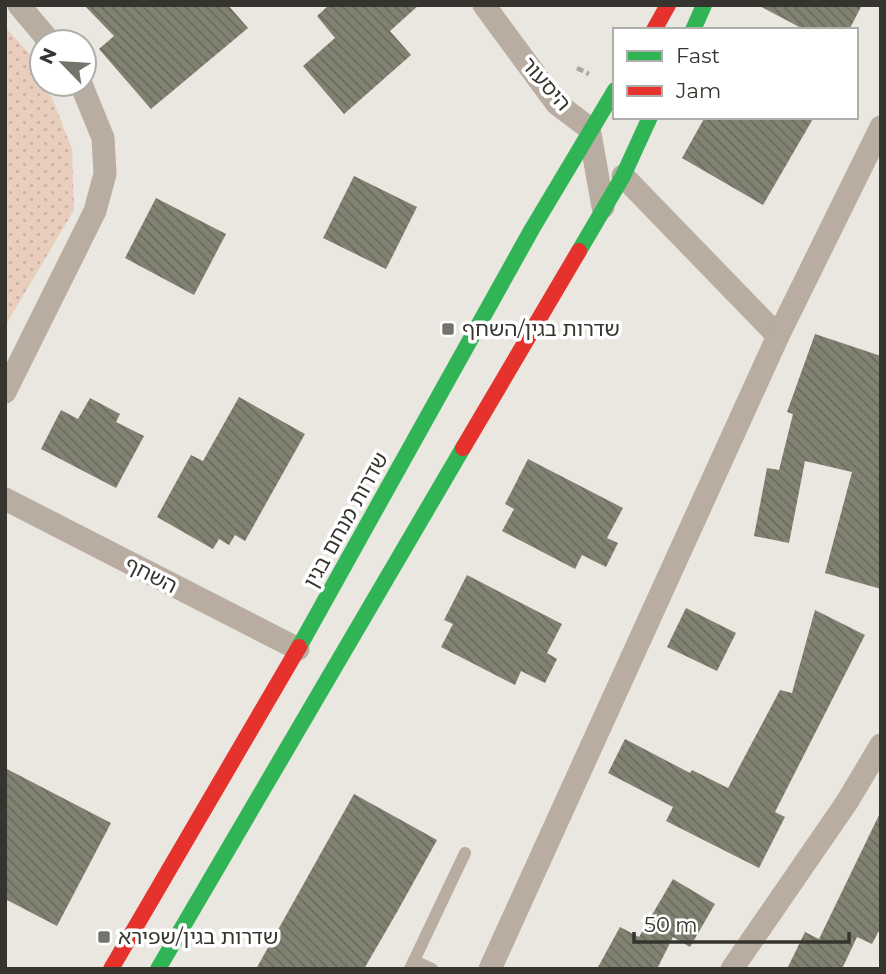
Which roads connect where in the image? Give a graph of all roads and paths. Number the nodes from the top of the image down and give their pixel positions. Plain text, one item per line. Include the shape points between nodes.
1 (19, 5) edge
2 (484, 5) edge
3 (668, 5) edge
4 (704, 5) edge
5 (38, 28) edge
6 (655, 28) edge
7 (694, 28) edge
8 (613, 93) edge
9 (87, 98) edge
10 (649, 119) edge
11 (881, 127) edge
12 (589, 128) junction
13 (623, 176) junction
14 (603, 207) junction
15 (778, 336) junction
16 (5, 392) edge
17 (5, 499) edge
18 (298, 649) junction
19 (881, 745) edge
20 (465, 853) dead end
21 (412, 965) edge
22 (111, 969) edge
23 (159, 969) edge
24 (432, 969) edge
25 (490, 969) edge
26 (732, 969) edge

1 - 5 street
2 - 12 street, היסעור via 557,104
3 - 6 street
4 - 7 street
8 - 12 street, שדרות מנחם בגין
9 - 16 street via 103,138 105,174 95,211
10 - 13 street
11 - 15 street
12 - 14 street, היסעור
12 - 18 street, שדרות מנחם בגין
13 - 14 street
13 - 15 street
14 - 23 street
15 - 25 street
17 - 18 street, השחף
18 - 22 street, שדרות מנחם בגין
19 - 26 street via 848,802
20 - 21 lane
21 - 24 lane

